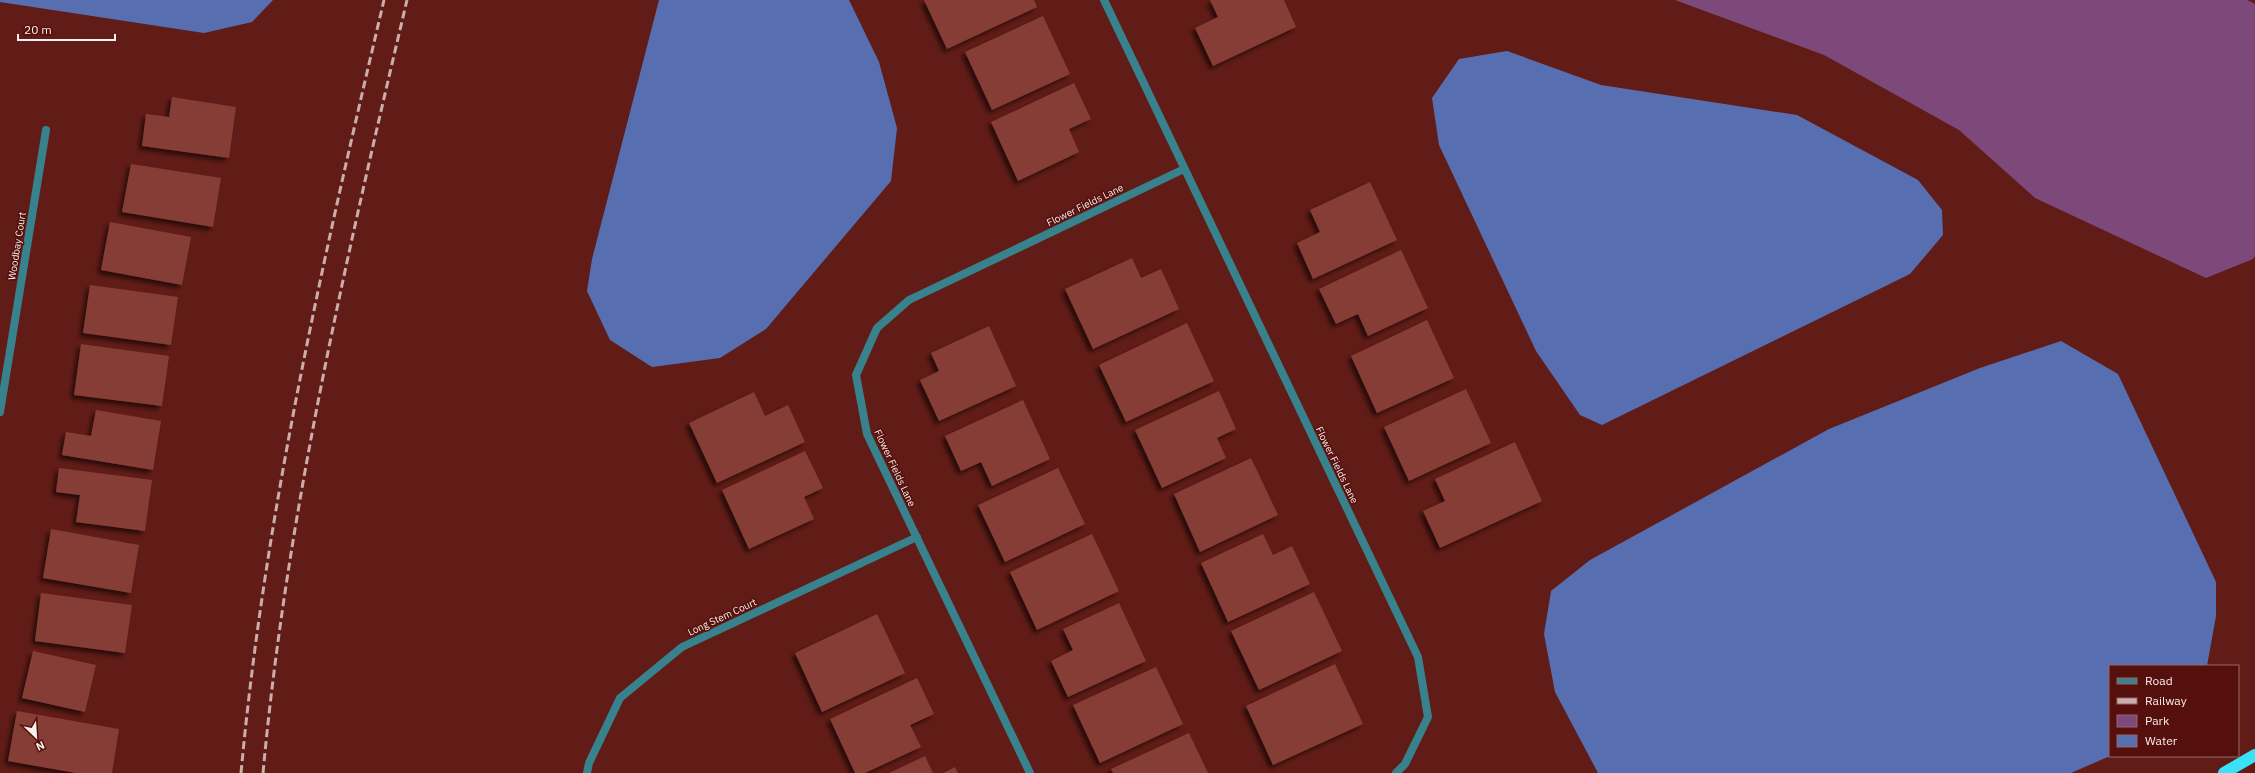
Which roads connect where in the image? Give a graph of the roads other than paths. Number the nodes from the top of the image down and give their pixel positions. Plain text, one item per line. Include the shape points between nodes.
1 (1104, 0) edge
2 (46, 130) dead end
3 (1184, 169) junction
4 (0, 412) edge
5 (917, 537) junction
6 (2255, 755) edge
7 (587, 773) edge
8 (1030, 773) edge
9 (1396, 773) edge
10 (2224, 773) edge

1 - 3 street, Flower Fields Lane
2 - 4 street, Woodbay Court
3 - 5 street, Flower Fields Lane via 909,300 877,328 856,375 867,434
3 - 9 street, Flower Fields Lane via 1418,657 1428,717 1405,764
5 - 7 street, Long Stem Court via 682,647 620,698 589,763
5 - 8 street, Flower Fields Lane
6 - 10 highway

